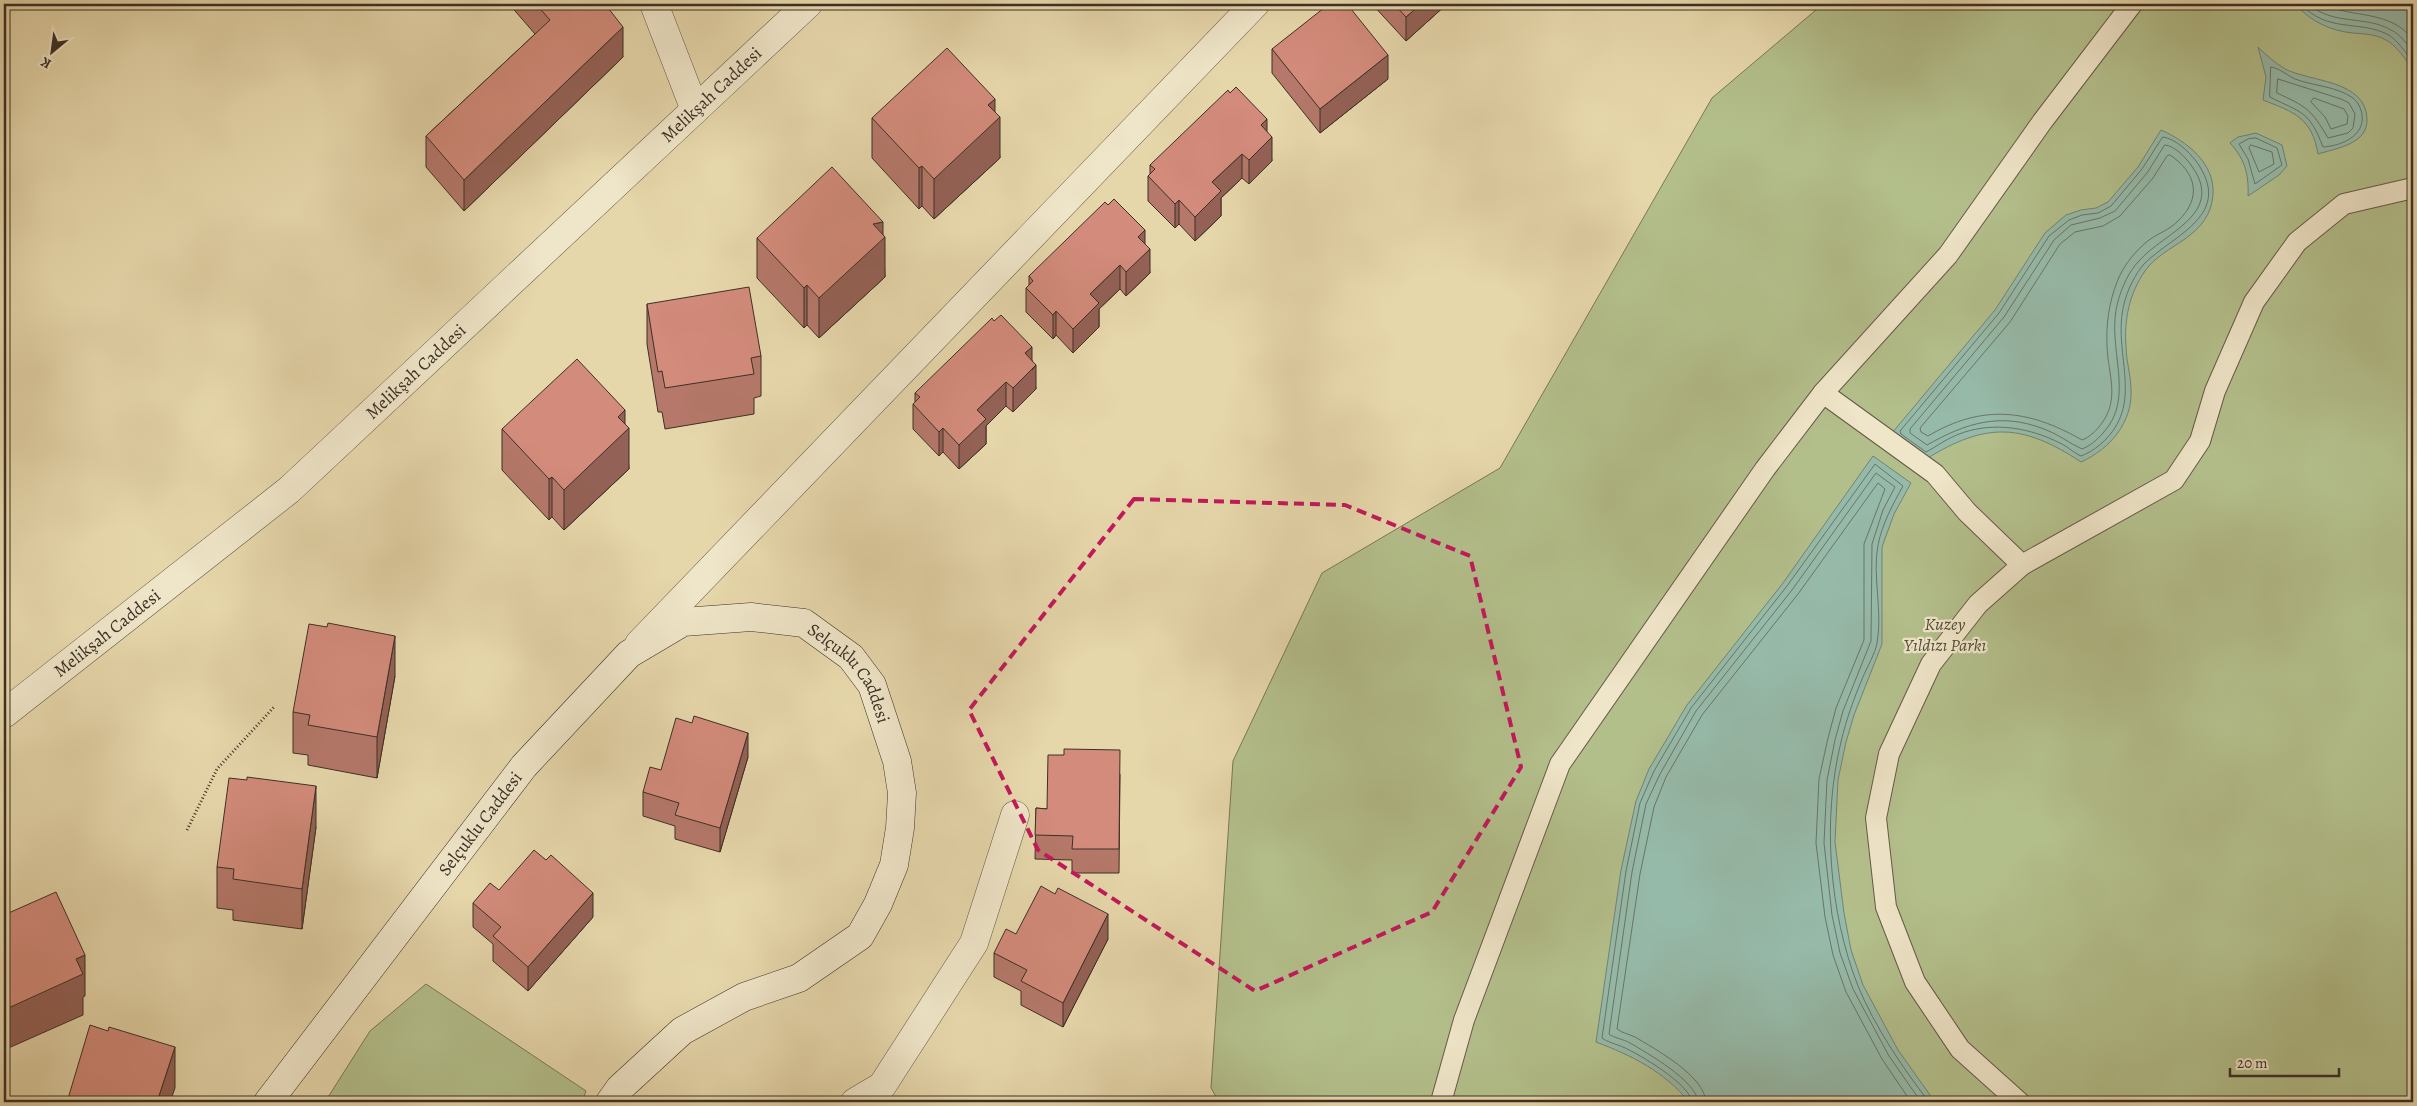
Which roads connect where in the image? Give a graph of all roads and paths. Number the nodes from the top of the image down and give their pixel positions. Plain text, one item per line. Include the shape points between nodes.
1 (654, 4) edge
2 (808, 4) edge
3 (1255, 4) edge
4 (2132, 4) edge
5 (695, 110) junction
6 (2413, 188) edge
7 (1823, 393) junction
8 (2022, 565) junction
9 (629, 654) junction
10 (274, 707) dead end
11 (4, 714) edge
12 (1015, 815) dead end
13 (186, 830) dead end
14 (268, 1102) edge
15 (610, 1102) edge
16 (855, 1102) edge
17 (1441, 1102) edge
18 (2019, 1102) edge

1 - 5 street
2 - 5 street, Melikşah Caddesi
3 - 9 street
4 - 7 lane via 2042,122 1948,255
5 - 11 street, Melikşah Caddesi via 290,490
6 - 8 lane via 2344,204 2298,242 2254,302 2215,391 2200,441 2174,480
7 - 8 lane via 1935,474 1967,512
7 - 17 lane via 1766,469 1560,764 1464,1020
8 - 18 lane via 1978,604 1932,664 1889,754 1876,818 1886,907 1916,982 1960,1049
9 - 14 street, Selçuklu Caddesi via 524,766
9 - 15 street, Selçuklu Caddesi via 683,622 751,617 804,623 851,657 872,685 897,761 902,793 894,866 860,936 799,978 744,997 682,1031 620,1088
10 - 13 path via 217,769
12 - 16 street via 974,943 882,1086

